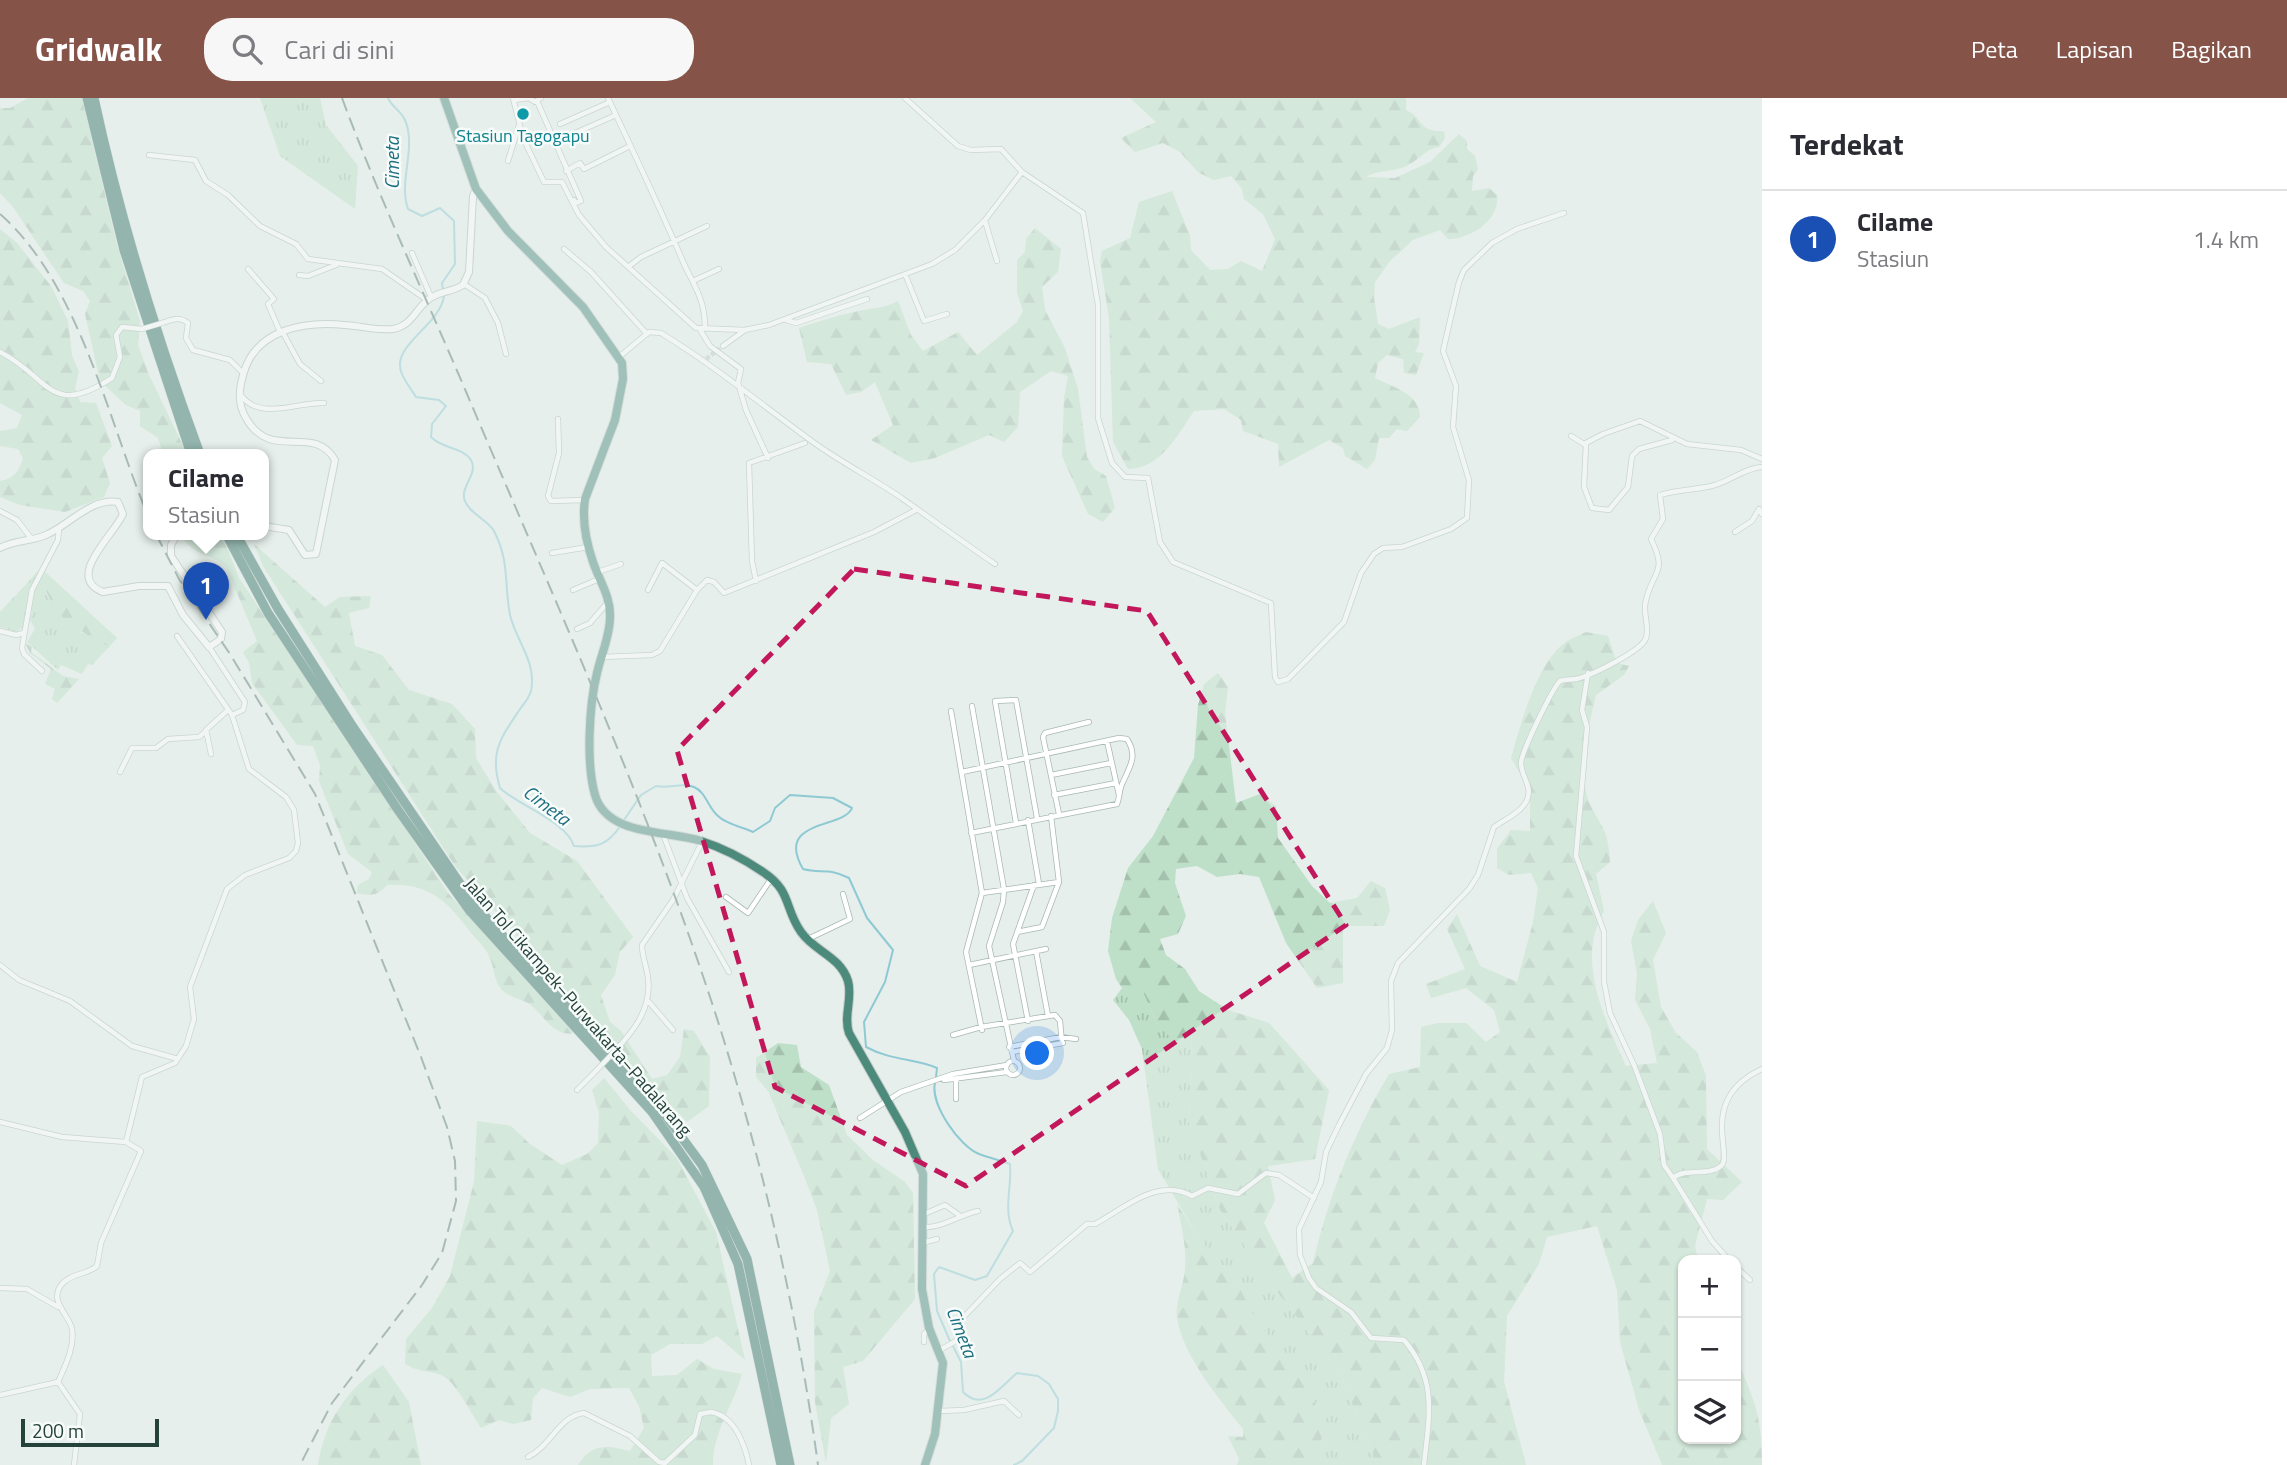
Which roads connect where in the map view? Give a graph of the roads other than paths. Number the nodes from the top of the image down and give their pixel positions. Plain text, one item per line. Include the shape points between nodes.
1 (87, 98) edge
2 (94, 98) edge
3 (444, 98) edge
4 (905, 98) edge
5 (513, 99) edge
6 (539, 100) edge
7 (609, 100) edge
8 (616, 115) junction
9 (560, 124) dead end
10 (519, 125) junction
11 (565, 137) dead end
12 (630, 146) junction
13 (149, 155) dead end
14 (508, 161) dead end
15 (566, 171) junction
16 (1022, 172) junction
17 (476, 189) junction
18 (566, 190) junction
19 (1564, 213) dead end
20 (985, 220) junction
21 (707, 226) dead end
22 (674, 240) junction
23 (564, 249) dead end
24 (412, 253) dead end
25 (997, 261) dead end
26 (337, 265) junction
27 (628, 267) junction
28 (248, 269) dead end
29 (719, 269) dead end
30 (905, 274) junction
31 (299, 275) dead end
32 (695, 281) junction
33 (464, 284) junction
34 (429, 298) junction
35 (867, 299) dead end
36 (947, 314) dead end
37 (786, 319) junction
38 (702, 328) junction
39 (745, 330) junction
40 (281, 331) junction
41 (647, 334) junction
42 (723, 346) tunnel mouth
43 (0, 352) edge
44 (506, 354) dead end
45 (619, 357) junction
46 (244, 374) junction
47 (321, 381) dead end
48 (738, 383) junction
49 (239, 391) junction
50 (324, 403) dead end
51 (558, 419) dead end
52 (1571, 436) dead end
53 (1673, 439) junction
54 (805, 443) dead end
55 (1586, 443) junction
56 (189, 449) edge
57 (198, 449) edge
58 (768, 458) junction
59 (1762, 459) edge
60 (1762, 467) edge
61 (584, 499) junction
62 (916, 510) junction
63 (1761, 510) edge
64 (0, 511) edge
65 (269, 527) edge
66 (58, 528) junction
67 (1735, 532) dead end
68 (31, 538) junction
69 (174, 540) edge
70 (229, 540) edge
71 (239, 540) edge
72 (589, 547) junction
73 (0, 548) edge
74 (552, 553) dead end
75 (995, 564) dead end
76 (621, 565) dead end
77 (598, 575) junction
78 (756, 581) junction
79 (573, 590) dead end
80 (648, 590) dead end
81 (697, 590) junction
82 (608, 601) junction
83 (577, 629) dead end
84 (0, 631) edge
85 (25, 633) junction
86 (177, 636) dead end
87 (209, 647) junction
88 (601, 657) junction
89 (42, 671) dead end
90 (1588, 673) junction
91 (972, 706) dead end
92 (228, 710) junction
93 (951, 711) dead end
94 (232, 715) junction
95 (1089, 722) dead end
96 (205, 731) junction
97 (1107, 741) junction
98 (211, 754) dead end
99 (1046, 755) junction
100 (1026, 759) junction
101 (1111, 763) junction
102 (1006, 764) junction
103 (984, 767) junction
104 (120, 772) dead end
105 (962, 772) junction
106 (1051, 775) junction
107 (1116, 783) junction
108 (1054, 795) junction
109 (1119, 795) junction
110 (1059, 814) junction
111 (1051, 816) junction
112 (1037, 818) junction
113 (1028, 820) junction
114 (1016, 823) junction
115 (993, 828) junction
116 (663, 833) junction
117 (971, 833) junction
118 (702, 841) junction
119 (772, 878) junction
120 (1059, 882) junction
121 (681, 883) junction
122 (1036, 884) junction
123 (1004, 889) junction
124 (982, 893) junction
125 (843, 894) dead end
126 (726, 897) dead end
127 (1017, 932) junction
128 (807, 939) junction
129 (1046, 949) dead end
130 (1036, 951) junction
131 (1015, 954) junction
132 (992, 960) junction
133 (0, 965) edge
134 (969, 965) junction
135 (729, 972) dead end
136 (648, 1001) junction
137 (1047, 1017) junction
138 (1028, 1019) junction
139 (1005, 1022) junction
140 (982, 1028) junction
141 (673, 1030) dead end
142 (953, 1035) dead end
143 (1076, 1039) dead end
144 (1063, 1040) junction
145 (1011, 1049) junction
146 (178, 1060) junction
147 (1762, 1069) edge
148 (955, 1077) junction
149 (577, 1090) dead end
150 (887, 1099) junction
151 (957, 1099) dead end
152 (860, 1118) dead end
153 (0, 1122) edge
154 (126, 1142) junction
155 (1674, 1178) junction
156 (1314, 1198) junction
157 (978, 1211) dead end
158 (959, 1215) junction
159 (921, 1216) junction
160 (920, 1227) junction
161 (937, 1239) dead end
162 (922, 1243) junction
163 (1725, 1255) edge
164 (1741, 1272) edge
165 (1750, 1280) dead end
166 (0, 1288) edge
167 (58, 1307) junction
168 (929, 1328) junction
169 (761, 1339) junction
170 (924, 1342) dead end
171 (940, 1350) junction
172 (58, 1382) junction
173 (0, 1395) edge
174 (939, 1411) junction
175 (1019, 1415) dead end
176 (528, 1457) dead end
177 (74, 1465) edge
178 (749, 1465) edge
179 (781, 1465) edge
180 (790, 1465) edge
181 (925, 1465) edge
182 (1424, 1465) edge

1 - 56 highway via 124,250
2 - 57 highway via 134,258
3 - 17 highway
4 - 16 street via 955,144 971,150 1001,149
5 - 6 street
5 - 10 street
6 - 15 street
7 - 8 street
7 - 9 street
8 - 11 street
8 - 12 street
10 - 14 street
10 - 18 street via 544,181 562,182
12 - 15 street via 584,169 580,163
12 - 22 street
13 - 26 street via 195,160 206,181 260,226 296,244 308,259
15 - 18 street via 580,202
16 - 19 street via 1085,216 1098,305 1098,418 1112,463 1125,477 1148,478 1160,542 1173,562 1271,603 1278,682 1288,679 1344,622 1361,573 1374,554 1451,529 1467,519 1469,480 1453,428 1456,386 1443,351 1459,282 1473,259 1492,243
16 - 20 street
17 - 33 street
17 - 45 highway via 508,231 583,307
18 - 27 street via 579,215
20 - 25 street
20 - 30 street via 956,250
21 - 22 street
22 - 27 street
22 - 32 street
23 - 41 street
24 - 34 street
26 - 31 street
26 - 34 street via 382,269
27 - 38 street
28 - 40 street via 274,299 268,304
29 - 32 street
30 - 36 street via 925,322
30 - 37 street
32 - 38 street via 701,294
33 - 34 street
33 - 44 street via 485,298
34 - 40 street via 409,322 394,328 341,324
35 - 37 street via 796,323
37 - 39 street
38 - 39 street
38 - 48 street via 710,346 740,367
39 - 42 street
40 - 46 street via 257,346
40 - 47 street via 300,364
41 - 45 street
41 - 48 street via 661,333
43 - 46 street, bridge via 54,393 74,397 112,378 120,357 116,335 122,327 142,329 179,318 187,322 186,338 193,350 230,360
45 - 61 highway via 623,379 615,420
46 - 49 street
48 - 58 street
48 - 62 street via 759,404
49 - 50 street via 258,408 288,410
49 - 65 street via 246,418 264,439 317,445 335,460 316,554 305,555 289,530
51 - 61 street via 559,453 548,496 561,502
52 - 55 street via 1579,444
53 - 55 street via 1640,421
53 - 55 street via 1639,449 1632,456 1628,487 1609,510 1602,511 1592,508 1584,487
53 - 59 street via 1741,450
54 - 58 street
58 - 78 street via 749,463
60 - 90 street via 1717,484 1660,495 1663,519 1651,539 1660,568 1645,600 1645,640 1637,650
61 - 72 highway
62 - 75 street
62 - 78 street
63 - 67 street
64 - 68 street via 17,520
66 - 68 street
66 - 85 street via 58,540 32,590
66 - 87 street via 87,509 110,501 120,503 121,518 91,561 91,581 103,592 169,586 183,615
68 - 73 street
69 - 87 street via 171,556 222,632
70 - 169 highway, Jalan Tol Cikampek–Purwakarta–Padalarang via 268,613 469,910 652,1112 695,1171 732,1246
71 - 169 highway, Jalan Tol Cikampek–Purwakarta–Padalarang via 351,724 474,904 666,1116 702,1165 747,1259
72 - 74 street
72 - 77 highway
76 - 77 street
77 - 79 street
77 - 82 highway
78 - 81 street via 722,593 710,579
80 - 81 street via 663,563
81 - 88 street via 660,651
82 - 83 street via 590,623
82 - 88 highway via 611,618
84 - 85 street
85 - 89 street via 23,652
86 - 92 street
87 - 94 street via 245,702 243,710
88 - 116 highway via 592,702 593,786 598,803 634,828
90 - 155 street via 1582,710 1587,727 1576,856 1604,932 1604,982 1610,1013 1660,1134 1664,1166
90 - 156 street via 1560,681 1555,687 1522,750 1521,766 1529,793 1526,801 1494,827 1469,889 1398,963 1391,981 1392,1030 1387,1048 1366,1074 1339,1125 1326,1152
91 - 103 street
92 - 94 street
92 - 96 street
93 - 105 street
94 - 146 street via 249,769 286,797 294,810 298,844 289,858 245,875 227,889 192,979 194,1028
95 - 99 street via 1045,733
96 - 98 street
96 - 104 street via 199,737 168,739 156,748 132,748
97 - 99 street
97 - 101 street
97 - 109 street via 1123,737 1131,750 1132,765
99 - 100 street
99 - 106 street
100 - 102 street
100 - 102 street via 1016,700 995,701
100 - 112 street
101 - 106 street
101 - 107 street
102 - 103 street
102 - 114 street
103 - 105 street
103 - 115 street
105 - 117 street
106 - 108 street
107 - 108 street
107 - 109 street
108 - 110 street
109 - 110 street via 1117,804
110 - 111 street
111 - 112 street
111 - 120 street
112 - 113 street
113 - 114 street
113 - 122 street
114 - 115 street
115 - 117 street
115 - 123 street
116 - 118 highway
116 - 121 street
117 - 124 street
118 - 119 highway
118 - 121 street
119 - 126 street via 748,913
119 - 128 highway via 787,895
120 - 122 street
120 - 127 street via 1042,927
121 - 135 street
121 - 136 street via 642,945
122 - 123 street
122 - 127 street
123 - 124 street
123 - 132 street via 989,939
124 - 134 street via 967,945
125 - 128 street via 850,919
127 - 131 street
128 - 150 highway via 834,959 845,974 850,994 847,1028
129 - 130 street
130 - 131 street
130 - 137 street
131 - 132 street
131 - 138 street
132 - 134 street
132 - 139 street
133 - 146 street via 19,980 69,1001 132,1046
134 - 140 street
136 - 141 street
136 - 149 street, bridge via 629,1037
137 - 138 street
137 - 144 street via 1058,1017
138 - 139 street
139 - 140 street
139 - 145 street
140 - 142 street
143 - 144 street
144 - 145 street
145 - 148 street via 1010,1065
146 - 154 street via 142,1077
147 - 155 street via 1745,1077 1723,1106 1725,1158 1721,1166
148 - 150 street
148 - 151 street
150 - 152 street
150 - 159 highway via 921,1167
153 - 154 street via 62,1137
154 - 167 street via 138,1147 141,1157 101,1243 99,1262 93,1270 62,1284
155 - 163 street
156 - 171 street via 1279,1175 1266,1173 1238,1194 1209,1188 1192,1196 1166,1189 1147,1193 1087,1224 1030,1272 1020,1263 1004,1275 959,1322 961,1338
156 - 182 street via 1298,1236 1308,1278 1352,1311 1371,1338 1404,1340 1424,1367 1428,1389
157 - 158 street
158 - 159 street via 945,1205
158 - 160 street via 935,1227
159 - 160 highway
160 - 162 highway
161 - 162 street
162 - 168 highway via 922,1289
164 - 165 street
166 - 167 street via 27,1289
167 - 172 street via 72,1328 69,1359
168 - 170 street
168 - 171 highway
169 - 179 highway, Jalan Tol Cikampek–Purwakarta–Padalarang
169 - 180 highway, Jalan Tol Cikampek–Purwakarta–Padalarang
171 - 174 highway
172 - 173 street
172 - 177 street via 80,1414
174 - 175 street via 1004,1401
174 - 181 highway
176 - 178 street via 545,1447 569,1419 584,1413 630,1436 665,1463 695,1435 698,1417 711,1412 728,1422 745,1442

